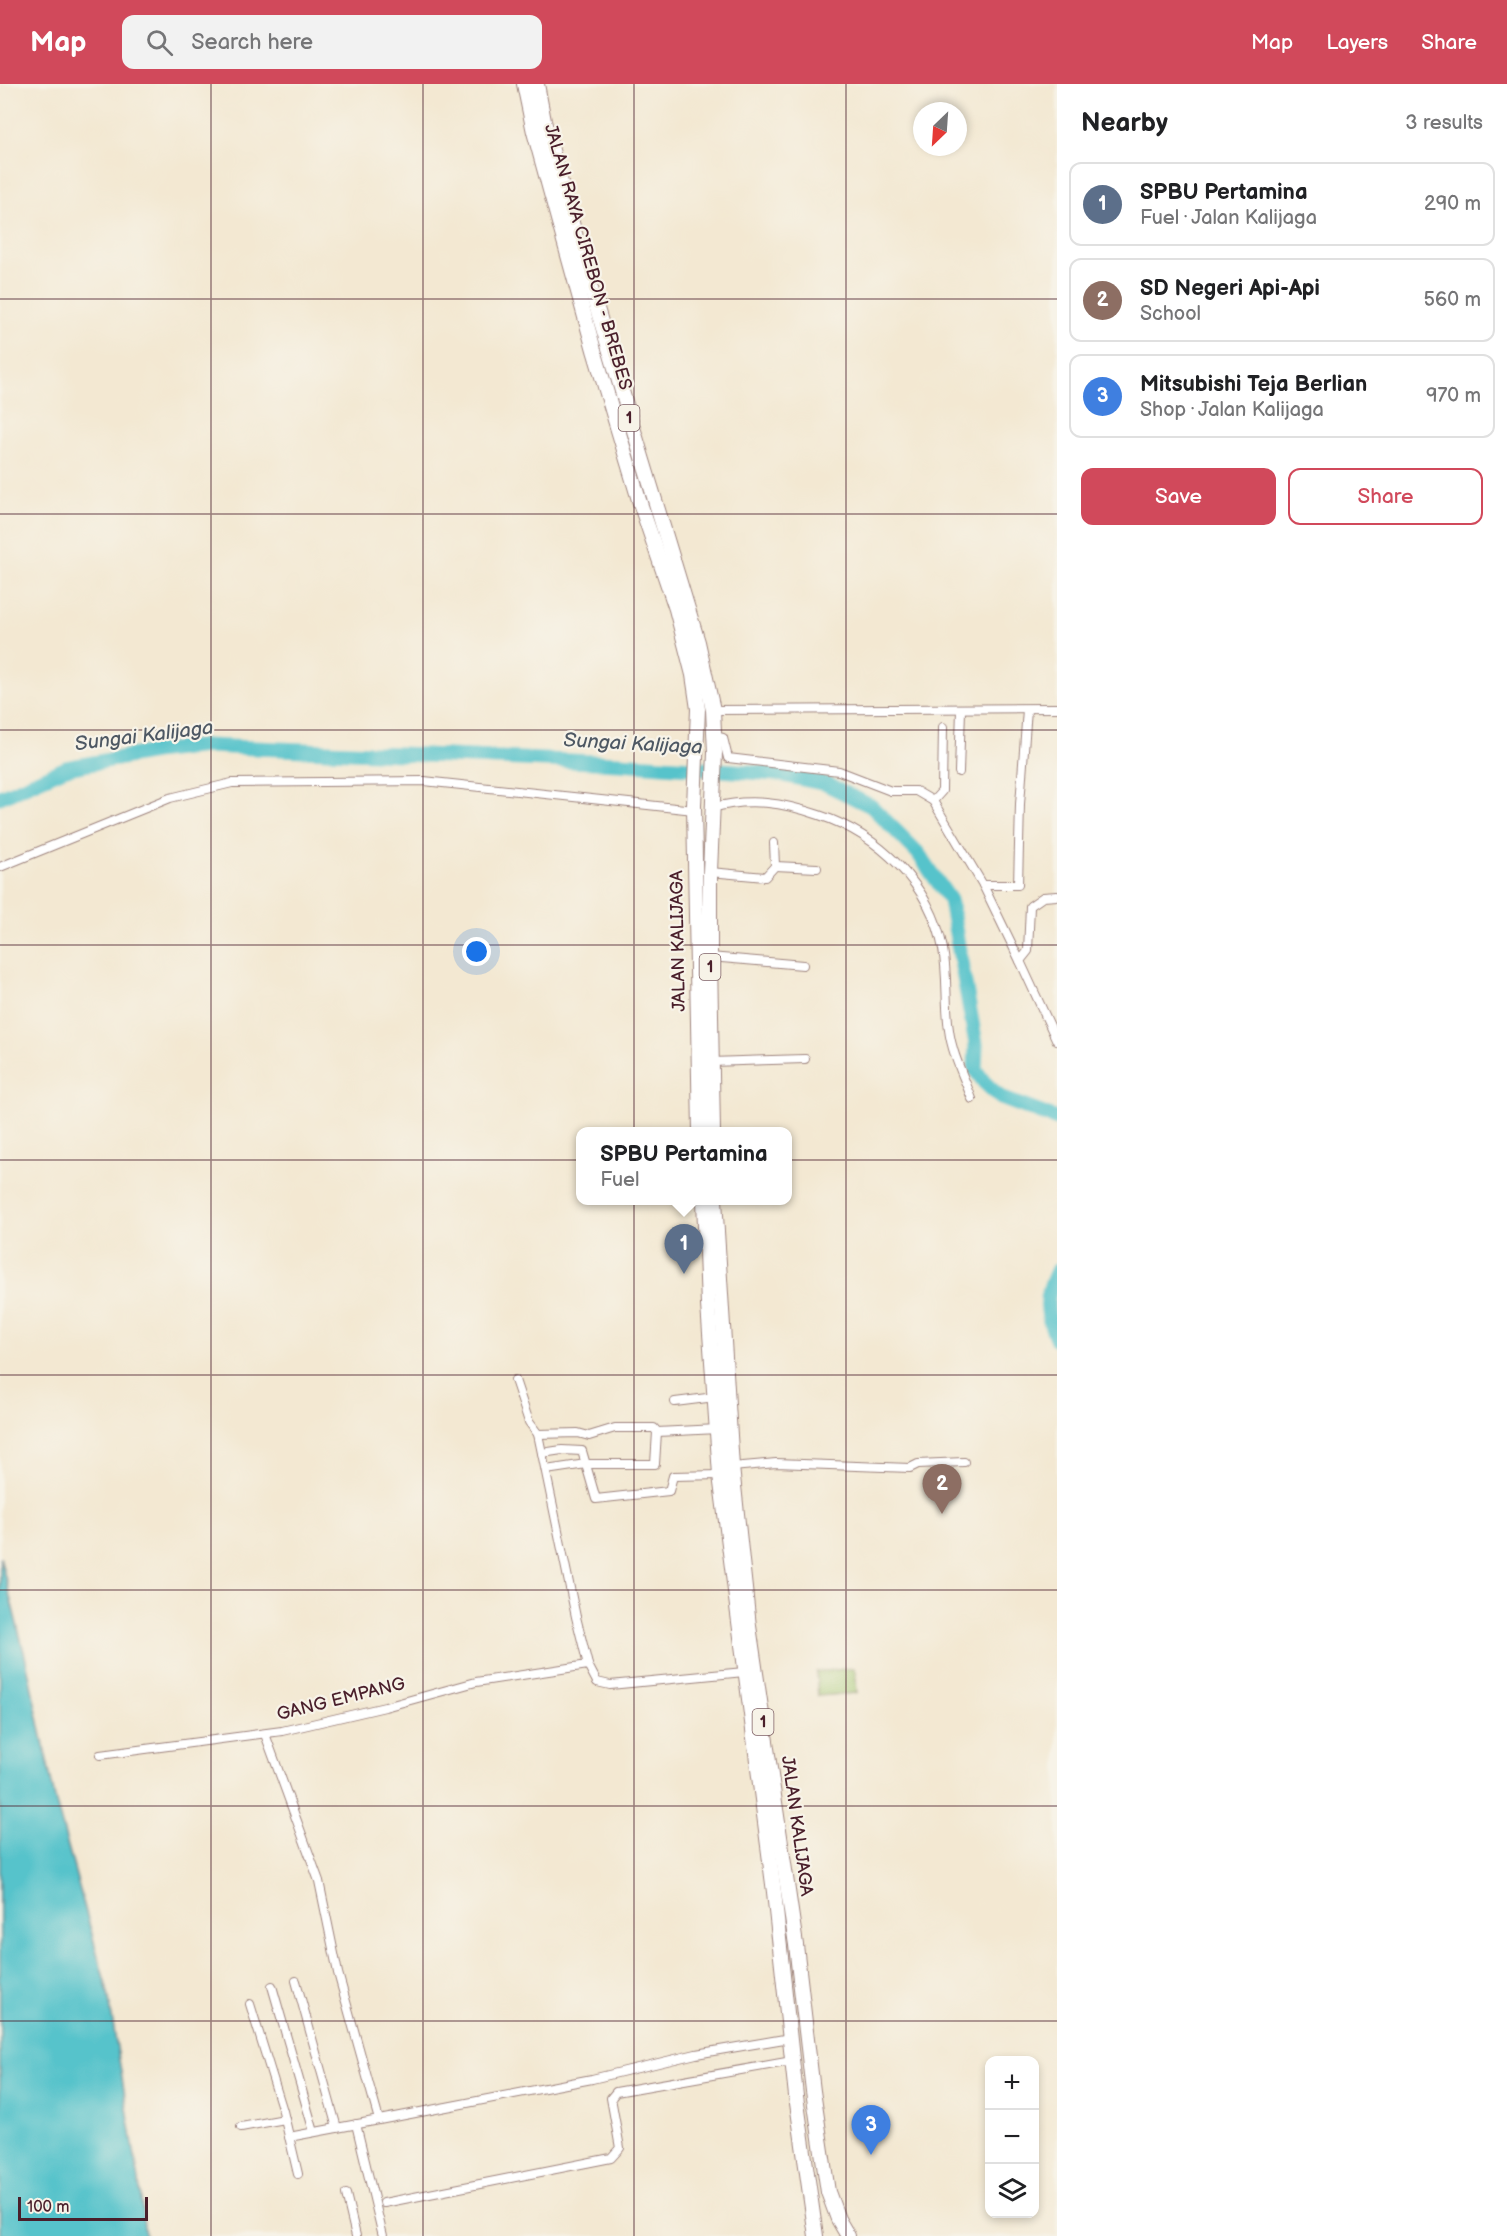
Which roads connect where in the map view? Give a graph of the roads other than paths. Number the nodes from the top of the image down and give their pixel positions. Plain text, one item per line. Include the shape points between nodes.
1 (524, 84) edge
2 (537, 84) edge
3 (564, 216) junction
4 (1057, 708) edge
5 (1027, 709) junction
6 (713, 710) junction
7 (961, 710) junction
8 (944, 727) dead end
9 (714, 736) junction
10 (696, 751) joint
11 (715, 753) joint
12 (959, 771) dead end
13 (933, 801) junction
14 (713, 805) junction
15 (694, 808) junction
16 (774, 843) dead end
17 (775, 866) junction
18 (0, 867) edge
19 (817, 868) dead end
20 (710, 872) junction
21 (982, 885) junction
22 (1057, 896) edge
23 (710, 957) junction
24 (1020, 961) junction
25 (803, 965) dead end
26 (1057, 1041) edge
27 (805, 1059) dead end
28 (711, 1062) junction
29 (972, 1099) dead end
30 (700, 1127) edge
31 (713, 1127) edge
32 (704, 1205) edge
33 (715, 1205) edge
34 (515, 1380) dead end
35 (715, 1397) junction
36 (675, 1402) dead end
37 (718, 1429) junction
38 (657, 1432) junction
39 (538, 1434) junction
40 (542, 1453) junction
41 (964, 1462) dead end
42 (586, 1464) junction
43 (732, 1467) junction
44 (546, 1470) junction
45 (720, 1475) junction
46 (588, 1665) junction
47 (744, 1672) junction
48 (265, 1734) junction
49 (100, 1755) dead end
50 (296, 1981) dead end
51 (272, 1986) dead end
52 (250, 2004) dead end
53 (790, 2038) junction
54 (792, 2061) junction
55 (813, 2091) junction
56 (795, 2096) junction
57 (285, 2119) junction
58 (379, 2120) junction
59 (356, 2124) junction
60 (241, 2127) dead end
61 (337, 2128) junction
62 (314, 2132) junction
63 (289, 2137) junction
64 (298, 2174) dead end
65 (346, 2194) dead end
66 (384, 2203) dead end
67 (356, 2236) edge
68 (383, 2236) edge
69 (816, 2236) edge
70 (848, 2236) edge

1 - 3 highway, JALAN RAYA CIREBON - BREBES / 1 via 534,132
2 - 3 highway, JALAN RAYA CIREBON - BREBES / 1
3 - 6 highway, JALAN RAYA CIREBON - BREBES / 1 via 698,642
3 - 10 highway, JALAN RAYA CIREBON - BREBES / 1 via 639,500 687,646 698,709
4 - 5 street
5 - 7 street
5 - 21 street via 1018,885
6 - 7 street
6 - 9 highway, JALAN RAYA CIREBON - BREBES / 1
7 - 12 street
8 - 13 street via 942,791
9 - 11 highway, JALAN RAYA CIREBON - BREBES / 1
9 - 13 street via 723,738 728,758 839,771 891,791 916,792
10 - 15 highway, JALAN KALIJAGA / 1
11 - 14 highway, JALAN KALIJAGA / 1
13 - 21 street
14 - 20 highway, JALAN KALIJAGA / 1
14 - 29 street via 752,801 811,812 856,831 904,870 921,894 940,938 949,1031
15 - 18 street via 424,781 232,783 170,798
15 - 30 highway, JALAN KALIJAGA / 1
16 - 17 street
17 - 19 street
17 - 20 street via 765,878
20 - 23 highway, JALAN KALIJAGA / 1
21 - 24 street
22 - 24 street via 1040,898 1030,906 1028,951
23 - 25 street
23 - 28 highway, JALAN KALIJAGA / 1
24 - 26 street
27 - 28 street
28 - 31 highway, JALAN KALIJAGA / 1
32 - 35 highway, JALAN KALIJAGA / 1
33 - 43 highway, JALAN KALIJAGA / 1
34 - 39 street via 529,1422
35 - 36 street
35 - 37 highway, JALAN KALIJAGA / 1
37 - 38 street
37 - 45 highway, JALAN KALIJAGA / 1
38 - 39 street via 651,1427 615,1428 589,1436 578,1432
38 - 42 street via 655,1464
39 - 40 street
40 - 42 street via 581,1450
40 - 44 street
41 - 43 street via 918,1464 910,1468 776,1463
42 - 44 street
42 - 45 street via 596,1499 669,1491 673,1476
43 - 55 highway, JALAN KALIJAGA / 1
44 - 46 street
45 - 47 highway, JALAN KALIJAGA / 1
46 - 47 street via 597,1682 610,1685
46 - 48 street, GANG EMPANG via 476,1682
47 - 53 highway, JALAN KALIJAGA / 1
48 - 49 street, GANG EMPANG
48 - 58 street via 320,1881 338,1973
50 - 61 street
51 - 62 street
52 - 57 street
53 - 54 highway, JALAN KALIJAGA / 1
53 - 58 street
54 - 56 highway, JALAN KALIJAGA / 1
54 - 66 street via 616,2092 611,2098 620,2148 611,2158
55 - 56 highway
55 - 70 highway, JALAN KALIJAGA / 1 via 828,2192
56 - 69 highway, JALAN KALIJAGA / 1
57 - 60 street
57 - 63 street
58 - 59 street
59 - 61 street
59 - 68 street
61 - 62 street
62 - 63 street
63 - 64 street
65 - 67 street

